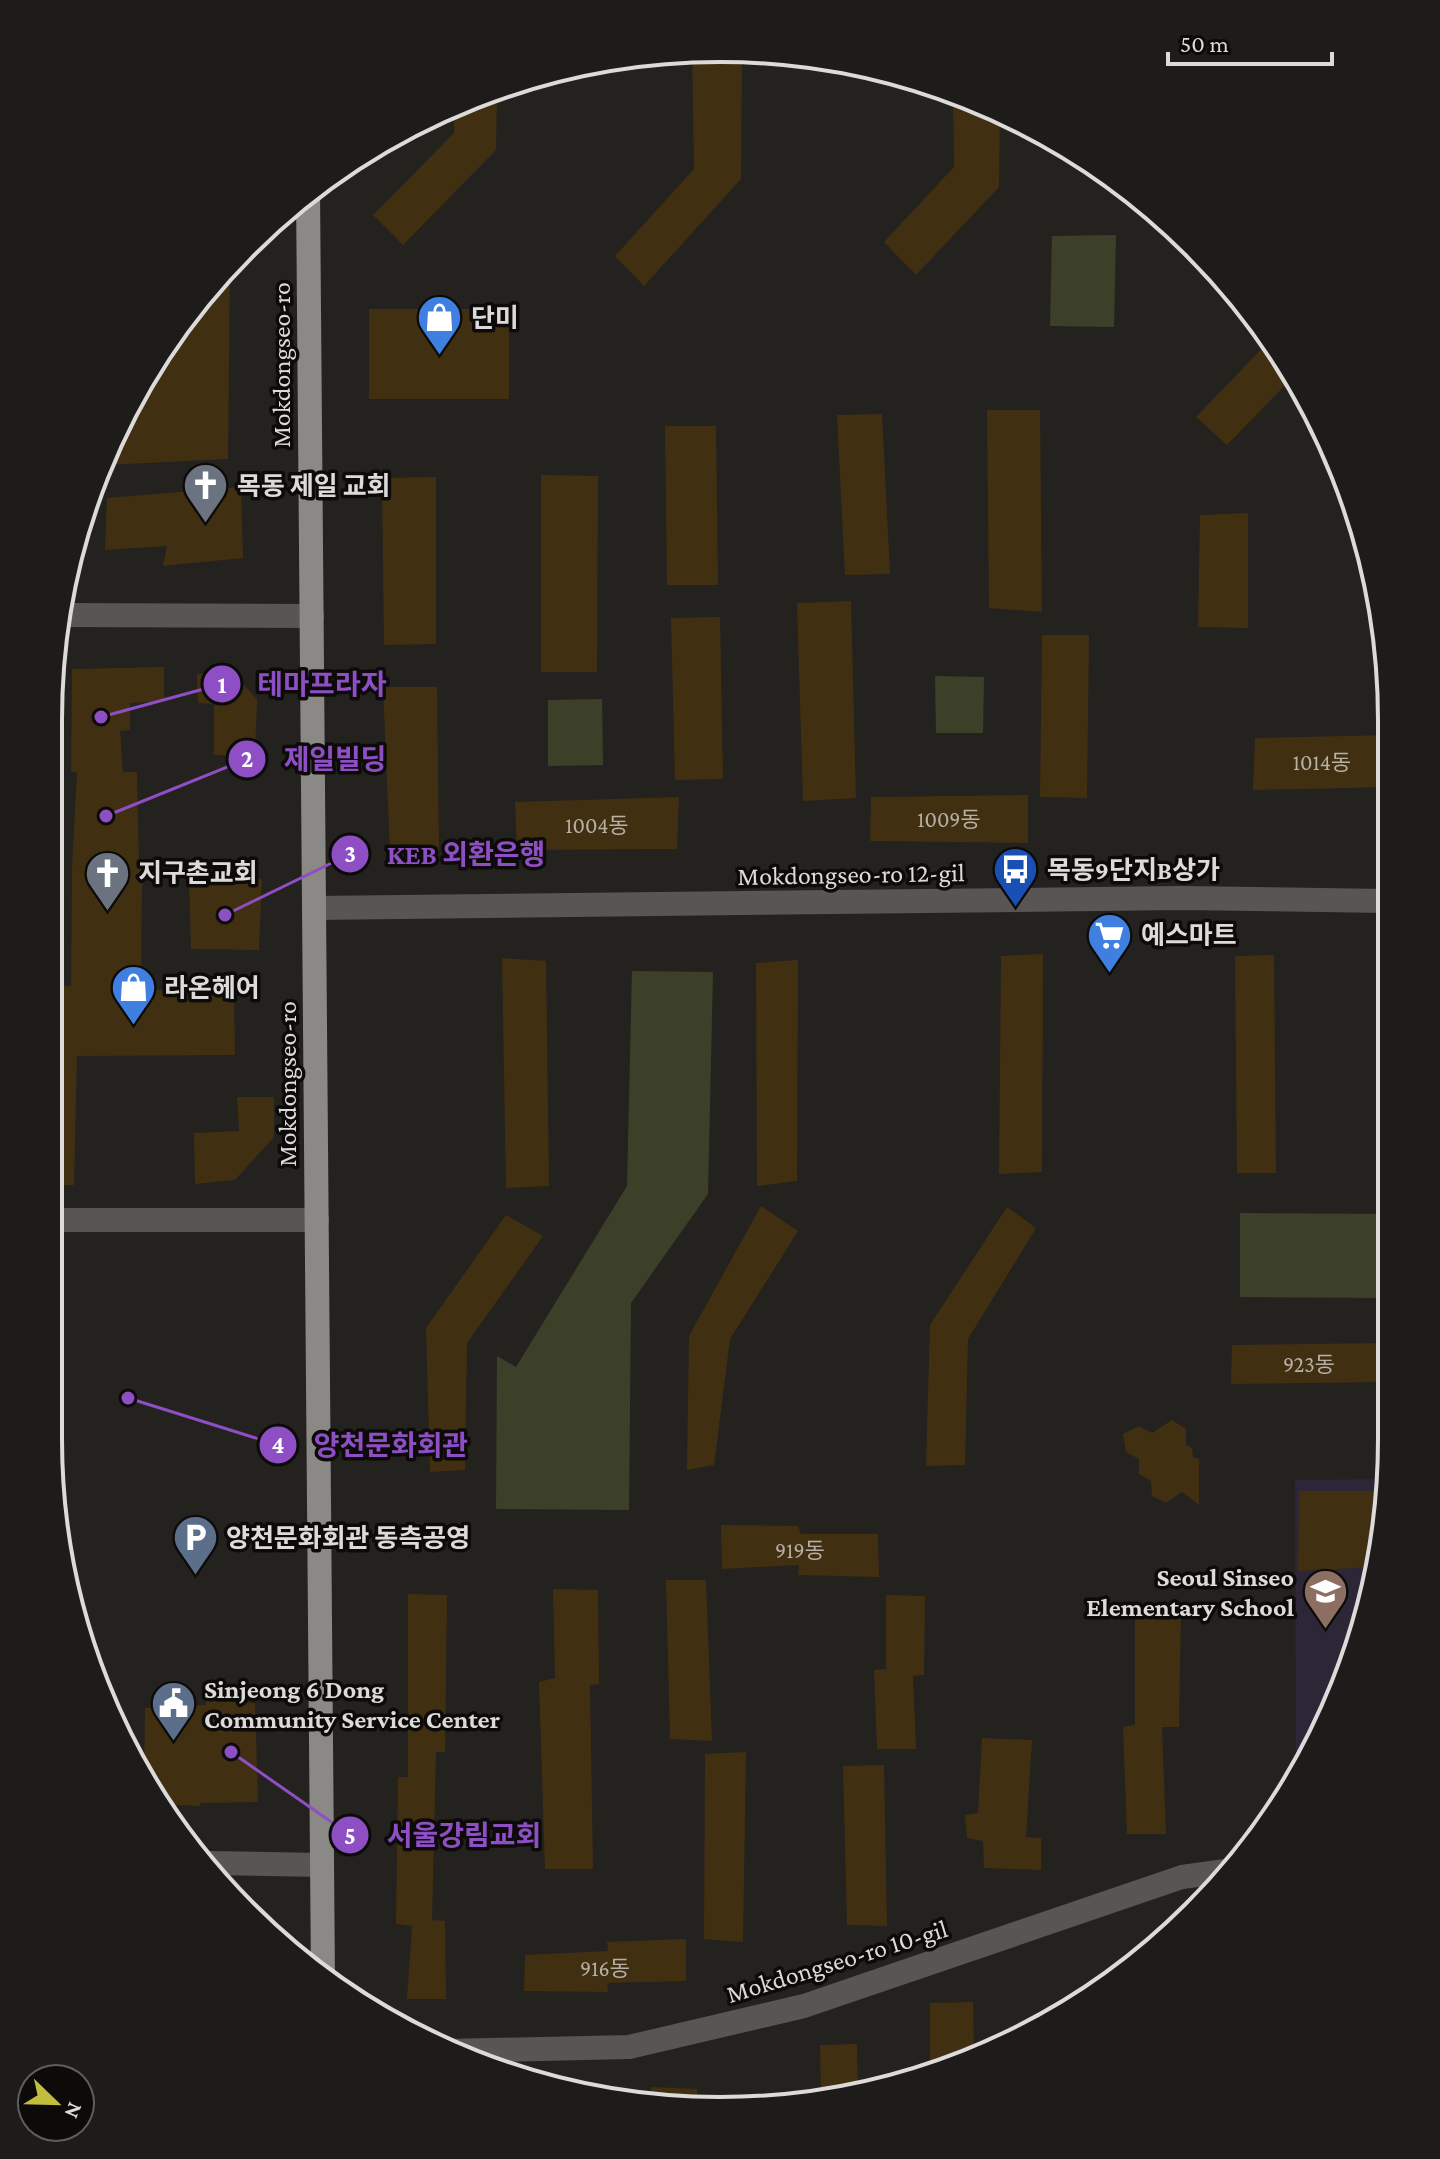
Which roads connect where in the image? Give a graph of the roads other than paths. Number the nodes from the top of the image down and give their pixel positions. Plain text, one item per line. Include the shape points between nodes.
1 (308, 207) edge
2 (71, 615) edge
3 (312, 616) junction
4 (1378, 901) edge
5 (314, 908) junction
6 (62, 1220) edge
7 (317, 1220) junction
8 (217, 1863) edge
9 (322, 1865) junction
10 (1215, 1872) edge
11 (323, 1964) edge
12 (477, 2050) edge

1 - 3 main road, Mokdongseo-ro
2 - 3 street
3 - 5 main road, Mokdongseo-ro
4 - 5 street, Mokdongseo-ro 12-gil via 1181,898
5 - 7 main road, Mokdongseo-ro
6 - 7 street
7 - 9 main road, Mokdongseo-ro
8 - 9 street
9 - 11 main road, Mokdongseo-ro
10 - 12 street, Mokdongseo-ro 10-gil via 1182,1877 804,2006 629,2047

